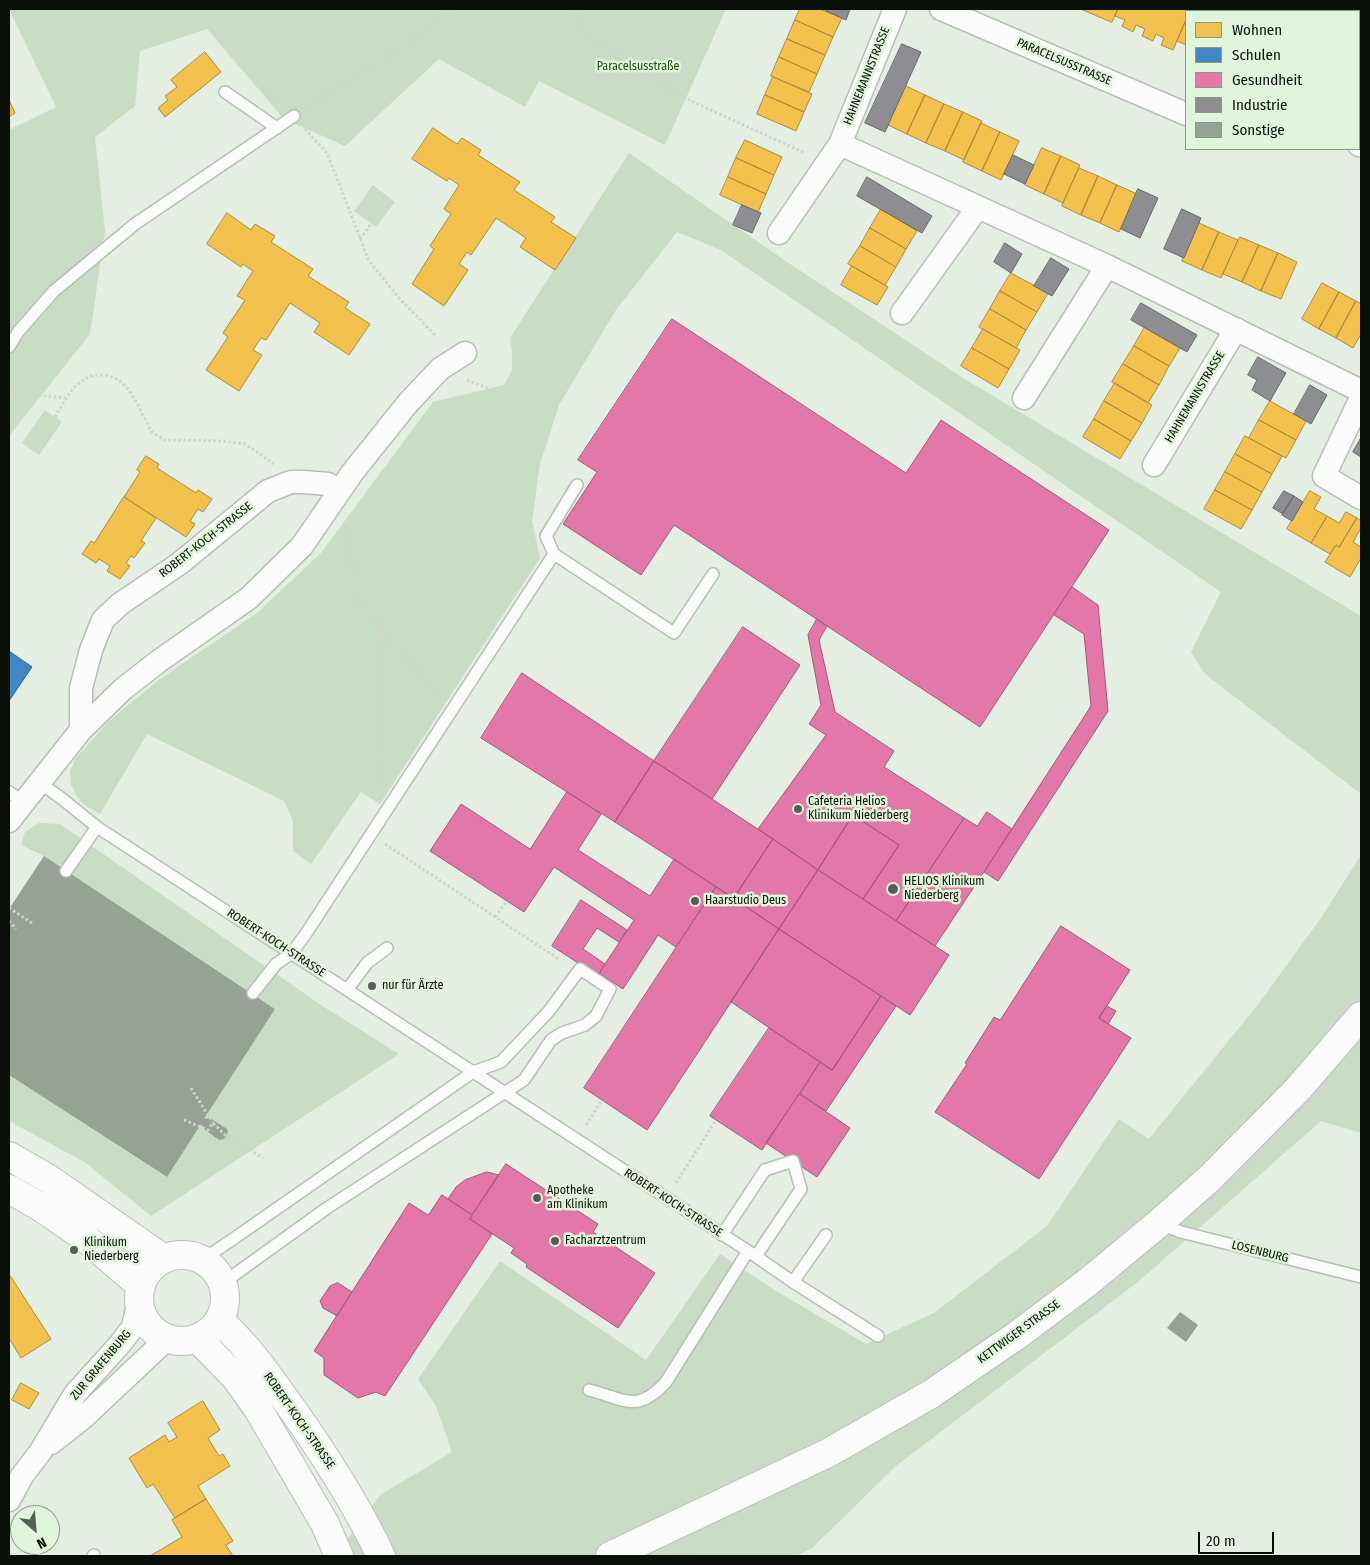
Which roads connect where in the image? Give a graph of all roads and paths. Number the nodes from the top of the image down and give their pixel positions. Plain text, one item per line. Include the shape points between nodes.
1 (459, 9) edge
2 (572, 9) edge
3 (895, 9) edge
4 (941, 9) edge
5 (263, 89) dead end
6 (225, 92) dead end
7 (1185, 114) edge
8 (294, 116) junction
9 (277, 128) junction
10 (840, 144) junction
11 (826, 163) junction
12 (978, 207) junction
13 (371, 224) dead end
14 (779, 233) dead end
15 (360, 239) junction
16 (1106, 266) junction
17 (902, 313) dead end
18 (1236, 329) junction
19 (436, 336) dead end
20 (9, 347) edge
21 (465, 353) dead end
22 (1361, 391) edge
23 (9, 397) edge
24 (66, 398) junction
25 (1024, 398) dead end
26 (1361, 398) edge
27 (54, 417) dead end
28 (1154, 465) dead end
29 (291, 482) junction
30 (577, 485) dead end
31 (339, 492) junction
32 (1361, 498) edge
33 (554, 554) junction
34 (713, 574) dead end
35 (381, 628) junction
36 (452, 712) junction
37 (81, 730) junction
38 (39, 782) junction
39 (16, 797) edge
40 (388, 809) junction
41 (9, 820) edge
42 (97, 827) junction
43 (371, 834) junction
44 (66, 871) dead end
45 (507, 901) dead end
46 (9, 908) edge
47 (495, 918) junction
48 (9, 921) edge
49 (32, 923) dead end
50 (16, 929) dead end
51 (387, 948) dead end
52 (292, 953) junction
53 (560, 960) dead end
54 (347, 990) junction
55 (253, 993) dead end
56 (1361, 1016) edge
57 (473, 1072) junction
58 (191, 1088) dead end
59 (505, 1093) junction
60 (602, 1100) dead end
61 (184, 1120) dead end
62 (716, 1120) dead end
63 (213, 1123) junction
64 (576, 1140) junction
65 (9, 1156) edge
66 (263, 1158) dead end
67 (9, 1189) edge
68 (665, 1198) junction
69 (1160, 1223) junction
70 (722, 1235) junction
71 (826, 1235) dead end
72 (752, 1254) junction
73 (199, 1258) junction
74 (164, 1259) junction
75 (1361, 1277) edge
76 (793, 1282) junction
77 (223, 1283) junction
78 (140, 1293) junction
79 (219, 1320) junction
80 (878, 1336) dead end
81 (168, 1338) junction
82 (197, 1338) junction
83 (588, 1390) dead end
84 (41, 1451) junction
85 (9, 1500) edge
86 (376, 1545) edge
87 (338, 1555) edge
88 (393, 1556) edge
89 (610, 1556) edge

1 - 8 path
2 - 11 path via 584,34 674,91
3 - 10 street, HAHNEMANNSTRASSE
4 - 7 street, PARACELSUSSTRASSE
5 - 8 path
6 - 9 lane
8 - 9 lane
8 - 15 path via 327,154
9 - 20 lane via 128,230 54,291
10 - 11 street, HAHNEMANNSTRASSE
10 - 12 street
11 - 14 street, HAHNEMANNSTRASSE
12 - 16 street
12 - 17 street
13 - 15 path
15 - 19 path via 369,261
16 - 18 street
16 - 25 street
18 - 22 street
18 - 28 street, HAHNEMANNSTRASSE
21 - 31 street via 440,369 408,403
23 - 24 path
24 - 27 path
24 - 29 path via 84,379 109,376 127,389 158,437 245,444 282,470
26 - 32 street via 1324,476
29 - 31 street, ROBERT-KOCH-STRASSE via 328,484
29 - 37 street, ROBERT-KOCH-STRASSE via 268,490 179,564 120,604 103,620 81,688
30 - 33 lane via 546,536
31 - 35 path via 358,599 363,610
31 - 37 street via 302,546 249,598 123,689
33 - 34 lane via 674,632
33 - 36 lane
35 - 36 path
35 - 40 path via 378,781
36 - 40 lane
37 - 38 street
38 - 39 street
38 - 42 lane, ROBERT-KOCH-STRASSE
39 - 41 street
40 - 43 lane
42 - 44 lane
42 - 52 lane, ROBERT-KOCH-STRASSE
43 - 47 path
43 - 52 lane
45 - 47 path
46 - 49 path
47 - 53 path
48 - 50 path
51 - 54 lane via 367,963
52 - 54 lane, ROBERT-KOCH-STRASSE
52 - 55 lane via 276,964
54 - 57 lane, ROBERT-KOCH-STRASSE
56 - 69 street, KETTWIGER STRASSE via 1256,1133
57 - 59 lane, ROBERT-KOCH-STRASSE
57 - 59 lane via 501,1062 548,1011 580,969 610,989 596,1016 585,1025 551,1040 524,1080
57 - 73 lane via 214,1252
58 - 63 path
59 - 64 lane, ROBERT-KOCH-STRASSE
59 - 77 lane via 327,1208
60 - 64 path
61 - 63 path via 208,1130
62 - 68 path
63 - 66 path via 226,1136
64 - 68 lane, ROBERT-KOCH-STRASSE
65 - 74 street via 49,1179
67 - 78 street via 84,1237
68 - 70 lane, ROBERT-KOCH-STRASSE
69 - 75 lane, LOSENBURG via 1181,1232
69 - 89 street, KETTWIGER STRASSE via 1016,1336 931,1394 828,1453
70 - 72 lane, ROBERT-KOCH-STRASSE
70 - 72 lane via 765,1170 793,1161 801,1189
71 - 76 lane
72 - 76 lane, ROBERT-KOCH-STRASSE
72 - 83 lane via 656,1393 644,1400 631,1402
73 - 74 street via 181,1255
73 - 77 street via 214,1268
74 - 78 street via 149,1270
76 - 80 lane, ROBERT-KOCH-STRASSE
77 - 79 street via 225,1302
78 - 81 street via 144,1317 154,1330
78 - 84 street, ZUR GRAFENBURG via 133,1327 75,1394
79 - 82 street
79 - 86 street, ROBERT-KOCH-STRASSE via 246,1348 315,1440
81 - 82 street via 182,1341
81 - 84 street, ZUR GRAFENBURG via 84,1417
82 - 87 street via 236,1378 258,1409 325,1524
84 - 85 street, ZUR GRAFENBURG
86 - 88 street, ROBERT-KOCH-STRASSE

